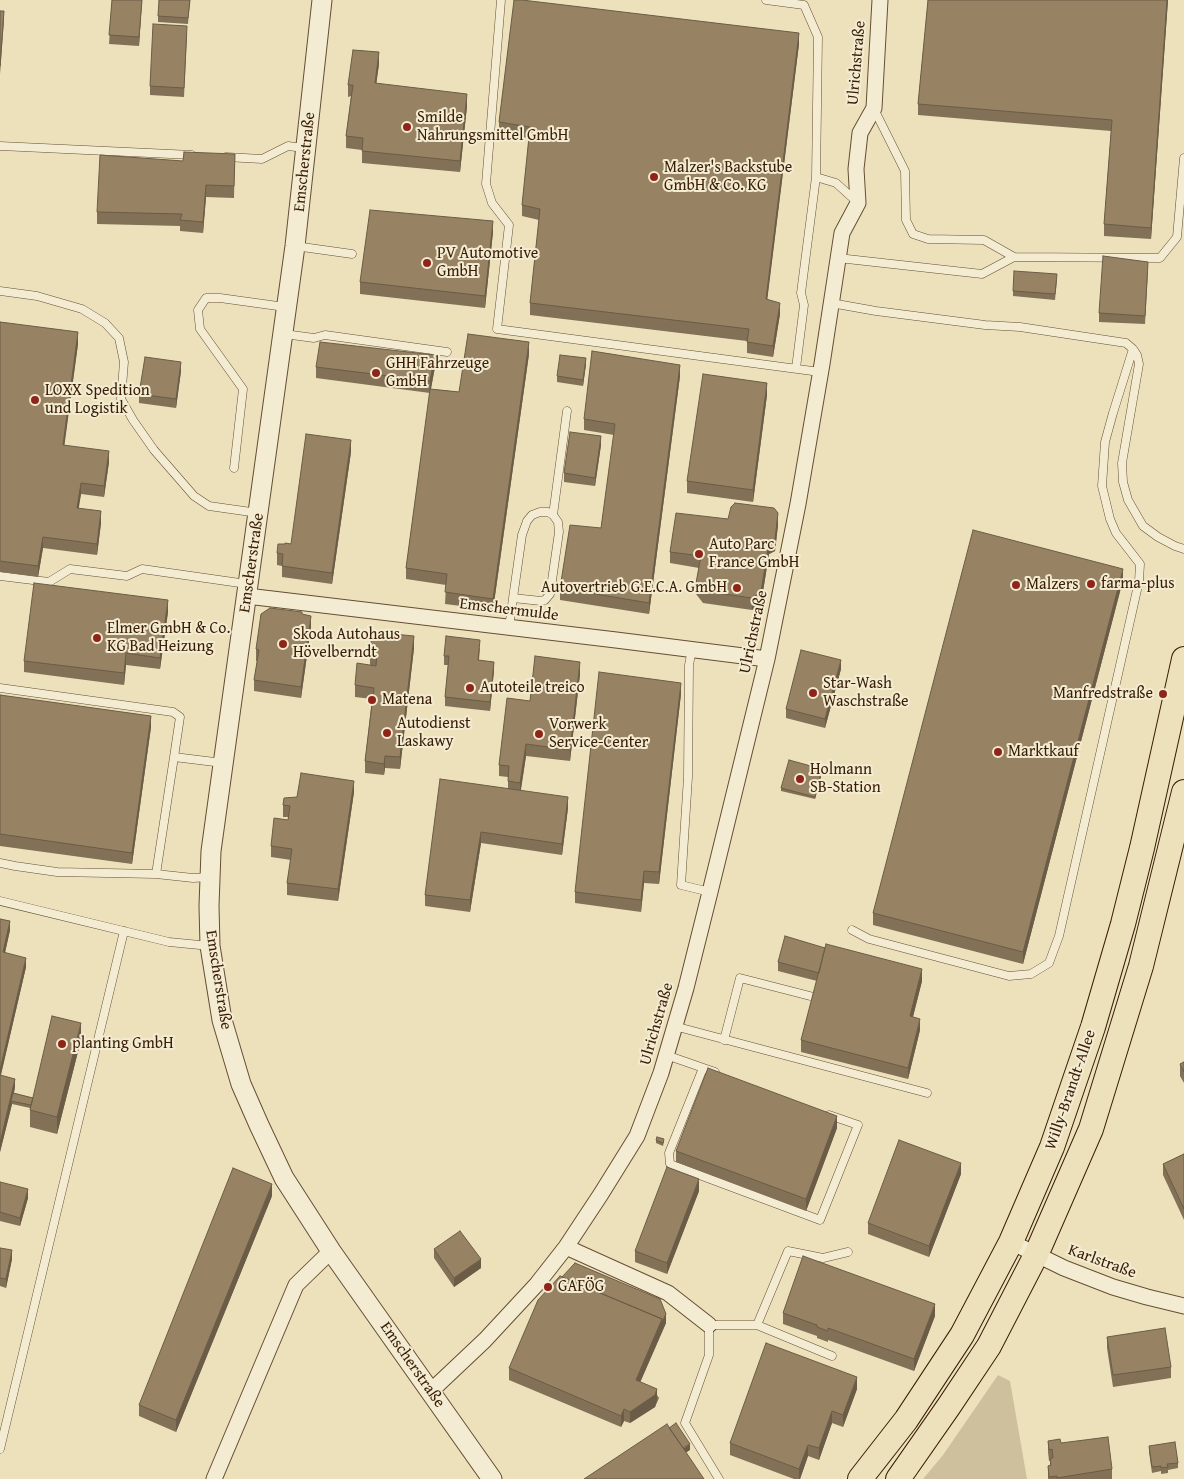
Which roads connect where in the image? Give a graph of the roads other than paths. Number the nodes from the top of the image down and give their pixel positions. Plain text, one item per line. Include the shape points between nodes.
1 (322, 0) edge
2 (501, 0) edge
3 (766, 0) edge
4 (880, 0) edge
5 (874, 108) junction
6 (0, 146) edge
7 (306, 149) junction
8 (204, 156) edge
9 (213, 156) edge
10 (1184, 158) edge
11 (816, 177) junction
12 (858, 202) junction
13 (295, 246) junction
14 (352, 254) dead end
15 (1014, 257) junction
16 (838, 258) junction
17 (0, 291) edge
18 (831, 303) junction
19 (287, 307) junction
20 (284, 334) junction
21 (1133, 349) junction
22 (447, 352) dead end
23 (796, 368) junction
24 (820, 372) junction
25 (567, 411) dead end
26 (234, 468) dead end
27 (258, 514) junction
28 (553, 515) junction
29 (1184, 549) edge
30 (0, 576) edge
31 (248, 590) junction
32 (513, 598) junction
33 (509, 628) junction
34 (692, 649) junction
35 (1184, 659) edge
36 (767, 660) junction
37 (0, 688) edge
38 (174, 756) junction
39 (223, 763) junction
40 (1184, 792) edge
41 (0, 863) edge
42 (156, 874) junction
43 (210, 877) junction
44 (710, 892) junction
45 (0, 901) edge
46 (852, 930) dead end
47 (124, 932) junction
48 (210, 946) junction
49 (810, 996) edge
50 (674, 1026) junction
51 (724, 1040) junction
52 (666, 1055) junction
53 (703, 1068) junction
54 (721, 1074) edge
55 (927, 1093) dead end
56 (821, 1112) edge
57 (1010, 1242) junction
58 (566, 1247) junction
59 (331, 1251) junction
60 (848, 1252) dead end
61 (1036, 1255) junction
62 (1184, 1306) edge
63 (709, 1325) junction
64 (757, 1325) junction
65 (832, 1356) dead end
66 (431, 1391) junction
67 (0, 1449) edge
68 (214, 1479) edge
69 (492, 1479) edge
70 (718, 1479) edge
71 (860, 1479) edge
72 (898, 1479) edge

1 - 7 street, Emscherstraße
2 - 23 lane via 486,184 492,203 509,225 497,329
3 - 11 lane via 804,6 818,38
4 - 5 street, Ulrichstraße
5 - 12 street, Ulrichstraße via 860,133 856,169
5 - 15 lane via 905,171 906,220 913,234 928,239 984,240
6 - 8 lane
7 - 9 lane via 288,146 262,159
7 - 13 street, Emscherstraße
10 - 15 lane via 1177,237 1160,258
11 - 12 lane via 836,183
11 - 23 lane via 801,293 804,305
12 - 16 street, Ulrichstraße via 842,233
13 - 14 lane
13 - 19 street, Emscherstraße
15 - 16 lane via 982,274
16 - 18 street, Ulrichstraße
17 - 27 lane via 37,296 82,309 105,323 119,338 124,362 120,400 154,450 194,496 209,506
18 - 21 lane via 1126,343
18 - 24 street, Ulrichstraße
19 - 20 street, Emscherstraße
19 - 26 lane via 206,298 198,310 200,329 243,389
20 - 22 lane via 314,338 325,335
20 - 27 street, Emscherstraße
21 - 29 lane via 1139,364 1122,463 1123,482 1128,500 1143,526
21 - 46 lane via 1105,442 1102,486 1116,533 1140,564 1139,581 1059,936 1049,963 1032,974 1009,976 869,939
23 - 24 lane
24 - 36 street, Ulrichstraße
25 - 28 lane
27 - 31 street, Emscherstraße
28 - 32 lane via 540,512 527,521
28 - 32 lane via 559,532 550,594 541,601
30 - 31 lane via 49,582 70,569 128,576 142,569
31 - 33 street, Emschermulde
31 - 39 street, Emscherstraße
32 - 33 lane
33 - 34 street, Emschermulde
34 - 36 street, Emschermulde
34 - 44 lane via 681,885
35 - 57 main road, Willy-Brandt-Allee via 1142,848 1098,1008 1052,1147
36 - 44 street, Ulrichstraße
37 - 38 lane via 173,712 180,717
38 - 39 lane
38 - 42 lane
39 - 43 street, Emscherstraße
40 - 61 main road, Willy-Brandt-Allee via 1141,966 1091,1129
41 - 42 lane via 57,872
42 - 43 lane
43 - 48 street, Emscherstraße
44 - 50 street, Ulrichstraße
45 - 47 lane
47 - 48 lane via 168,942
47 - 67 lane
48 - 59 street, Emscherstraße via 222,1020 241,1084 284,1178
49 - 51 lane via 740,978
50 - 51 lane
50 - 52 street, Ulrichstraße
51 - 55 lane
52 - 53 lane
52 - 58 street, Ulrichstraße via 637,1136
53 - 54 lane
53 - 56 lane via 669,1153 670,1164 820,1220 858,1125
57 - 61 street, Karlstraße
57 - 71 main road, Willy-Brandt-Allee via 962,1335 906,1420
58 - 63 street via 668,1293
58 - 66 street, Ulrichstraße via 537,1284
59 - 66 street, Emscherstraße
59 - 68 street via 296,1284
60 - 64 lane via 823,1258 788,1252
61 - 62 street, Karlstraße via 1114,1287
61 - 72 main road, Willy-Brandt-Allee via 989,1346
63 - 64 lane
63 - 70 lane via 709,1355 685,1423
64 - 65 lane
66 - 69 street, Emscherstraße

